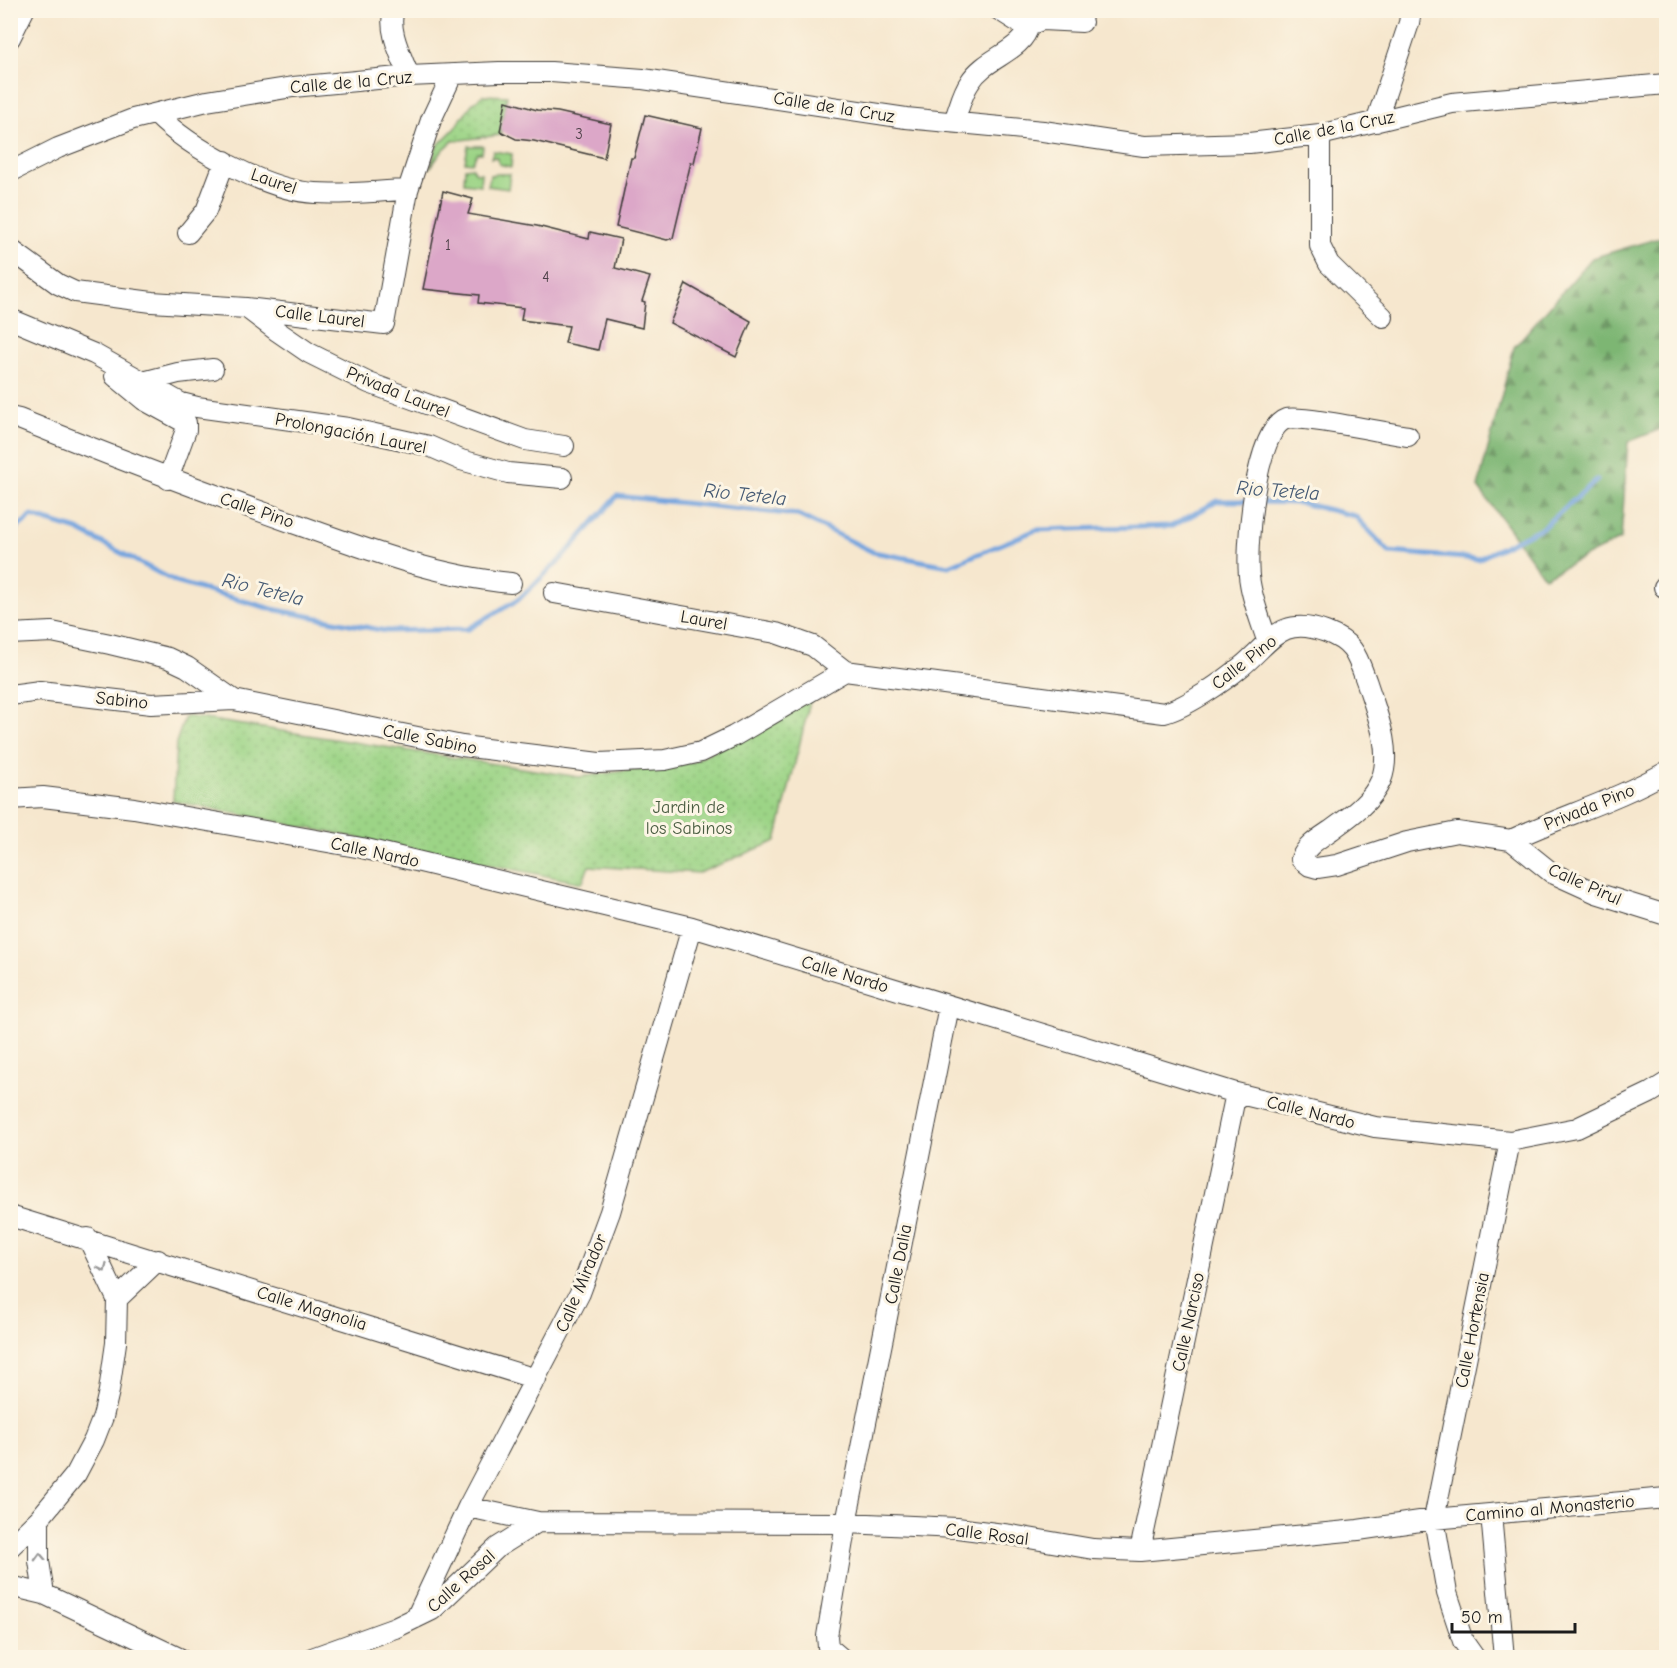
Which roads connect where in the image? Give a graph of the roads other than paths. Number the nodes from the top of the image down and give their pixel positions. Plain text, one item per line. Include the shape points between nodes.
1 (24, 10) edge
2 (394, 10) edge
3 (999, 10) edge
4 (1411, 10) edge
5 (1082, 22) dead end
6 (1029, 25) junction
7 (10, 38) edge
8 (452, 75) junction
9 (409, 76) junction
10 (1666, 84) edge
11 (156, 114) junction
12 (954, 121) junction
13 (1377, 122) junction
14 (1320, 135) junction
15 (225, 161) junction
16 (10, 171) edge
17 (408, 190) junction
18 (188, 233) dead end
19 (10, 249) edge
20 (246, 308) junction
21 (1383, 316) dead end
22 (10, 319) edge
23 (94, 354) junction
24 (213, 369) dead end
25 (143, 382) junction
26 (13, 422) edge
27 (1408, 436) dead end
28 (564, 446) dead end
29 (562, 478) dead end
30 (168, 479) junction
31 (510, 583) dead end
32 (554, 593) dead end
33 (10, 634) edge
34 (1267, 640) junction
35 (845, 671) junction
36 (10, 695) edge
37 (234, 700) junction
38 (1666, 772) edge
39 (10, 799) edge
40 (1511, 840) junction
41 (1666, 915) edge
42 (692, 927) junction
43 (949, 1006) junction
44 (1666, 1083) edge
45 (1236, 1093) junction
46 (1510, 1141) junction
47 (10, 1216) edge
48 (88, 1238) junction
49 (158, 1260) junction
50 (117, 1299) junction
51 (536, 1378) junction
52 (1666, 1498) edge
53 (468, 1507) junction
54 (1491, 1514) junction
55 (39, 1519) junction
56 (1434, 1519) junction
57 (538, 1522) junction
58 (846, 1523) junction
59 (10, 1547) edge
60 (1140, 1551) junction
61 (10, 1586) edge
62 (44, 1594) junction
63 (416, 1618) junction
64 (179, 1658) edge
65 (312, 1658) edge
66 (841, 1658) edge
67 (1475, 1658) edge
68 (1504, 1658) edge

1 - 7 street
2 - 9 street via 393,29
3 - 6 street
4 - 13 street
5 - 6 street via 1042,20
6 - 12 street via 1027,36 1019,44 985,65 969,82
8 - 9 street, Calle de la Cruz
8 - 12 street, Calle de la Cruz via 551,72 643,79 906,118
8 - 17 street, Calle Laurel via 431,120
9 - 11 street, Calle de la Cruz via 293,87
10 - 13 street, Calle de la Cruz via 1452,103
11 - 15 street, Laurel via 171,129
11 - 16 street, Calle de la Cruz via 58,148
12 - 14 street, Calle de la Cruz via 1144,146 1249,143
13 - 14 street, Calle de la Cruz
14 - 21 street via 1323,255
15 - 17 street, Laurel via 279,187 314,193
15 - 18 street via 206,211
17 - 20 street, Calle Laurel via 384,324
19 - 20 street, Calle Laurel via 75,292
20 - 28 street, Privada Laurel via 309,353 369,383 525,440
22 - 23 street
23 - 25 street
23 - 30 street via 137,395 186,423
24 - 25 street
25 - 29 street, Prolongación Laurel via 181,403 197,407 348,428 429,446 508,473
26 - 30 street, Calle Pino
27 - 34 street via 1309,420 1288,419 1278,423 1257,476 1248,541 1250,583
30 - 31 street, Calle Pino via 376,552 476,579
32 - 35 street, Laurel via 776,633 813,646
33 - 37 street, Calle Sabino via 52,632 168,658
34 - 35 street, Calle Pino via 1242,666 1187,704 1164,713
34 - 40 street, Calle Pino via 1297,626 1313,627 1342,638 1359,662 1382,726 1384,768 1380,782 1364,805 1308,846 1301,859 1305,863 1317,868 1337,866 1407,842 1457,832
35 - 37 street, Calle Sabino via 734,736 701,752 665,760 599,763 462,746
36 - 37 street, Sabino via 40,691 152,704
38 - 40 street, Privada Pino via 1610,800
39 - 42 street, Calle Nardo via 43,797 134,808 362,848
40 - 41 street, Calle Pirul via 1552,873
42 - 43 street, Calle Nardo
42 - 51 street, Calle Mirador via 610,1212 580,1293
43 - 45 street, Calle Nardo
43 - 58 street, Calle Dalia
44 - 46 street, Calle Nardo via 1576,1128
45 - 46 street, Calle Nardo via 1375,1127
45 - 60 street, Calle Narciso
46 - 56 street, Calle Hortensia
47 - 48 street, Calle Magnolia
48 - 49 street, Calle Magnolia
48 -> 50 street
49 - 50 street
49 - 51 street, Calle Magnolia
50 - 55 street via 116,1343 103,1417 76,1474
51 - 53 street, Calle Mirador
52 - 54 street, Camino al Monasterio
53 - 57 street, Calle Rosal
53 - 63 street, Calle Mirador
54 - 56 street, Camino al Monasterio
54 - 68 street
55 - 59 street
62 -> 55 street
56 - 60 street, Calle Rosal
56 - 67 street via 1447,1593 1463,1641
57 - 58 street, Calle Rosal
57 - 63 street, Calle Rosal via 498,1547 432,1610
58 - 60 street, Calle Rosal via 957,1528 1093,1550
58 - 66 street, Calle Dalia via 826,1642
61 - 62 street
62 - 64 street
63 - 65 street, Calle Rosal

